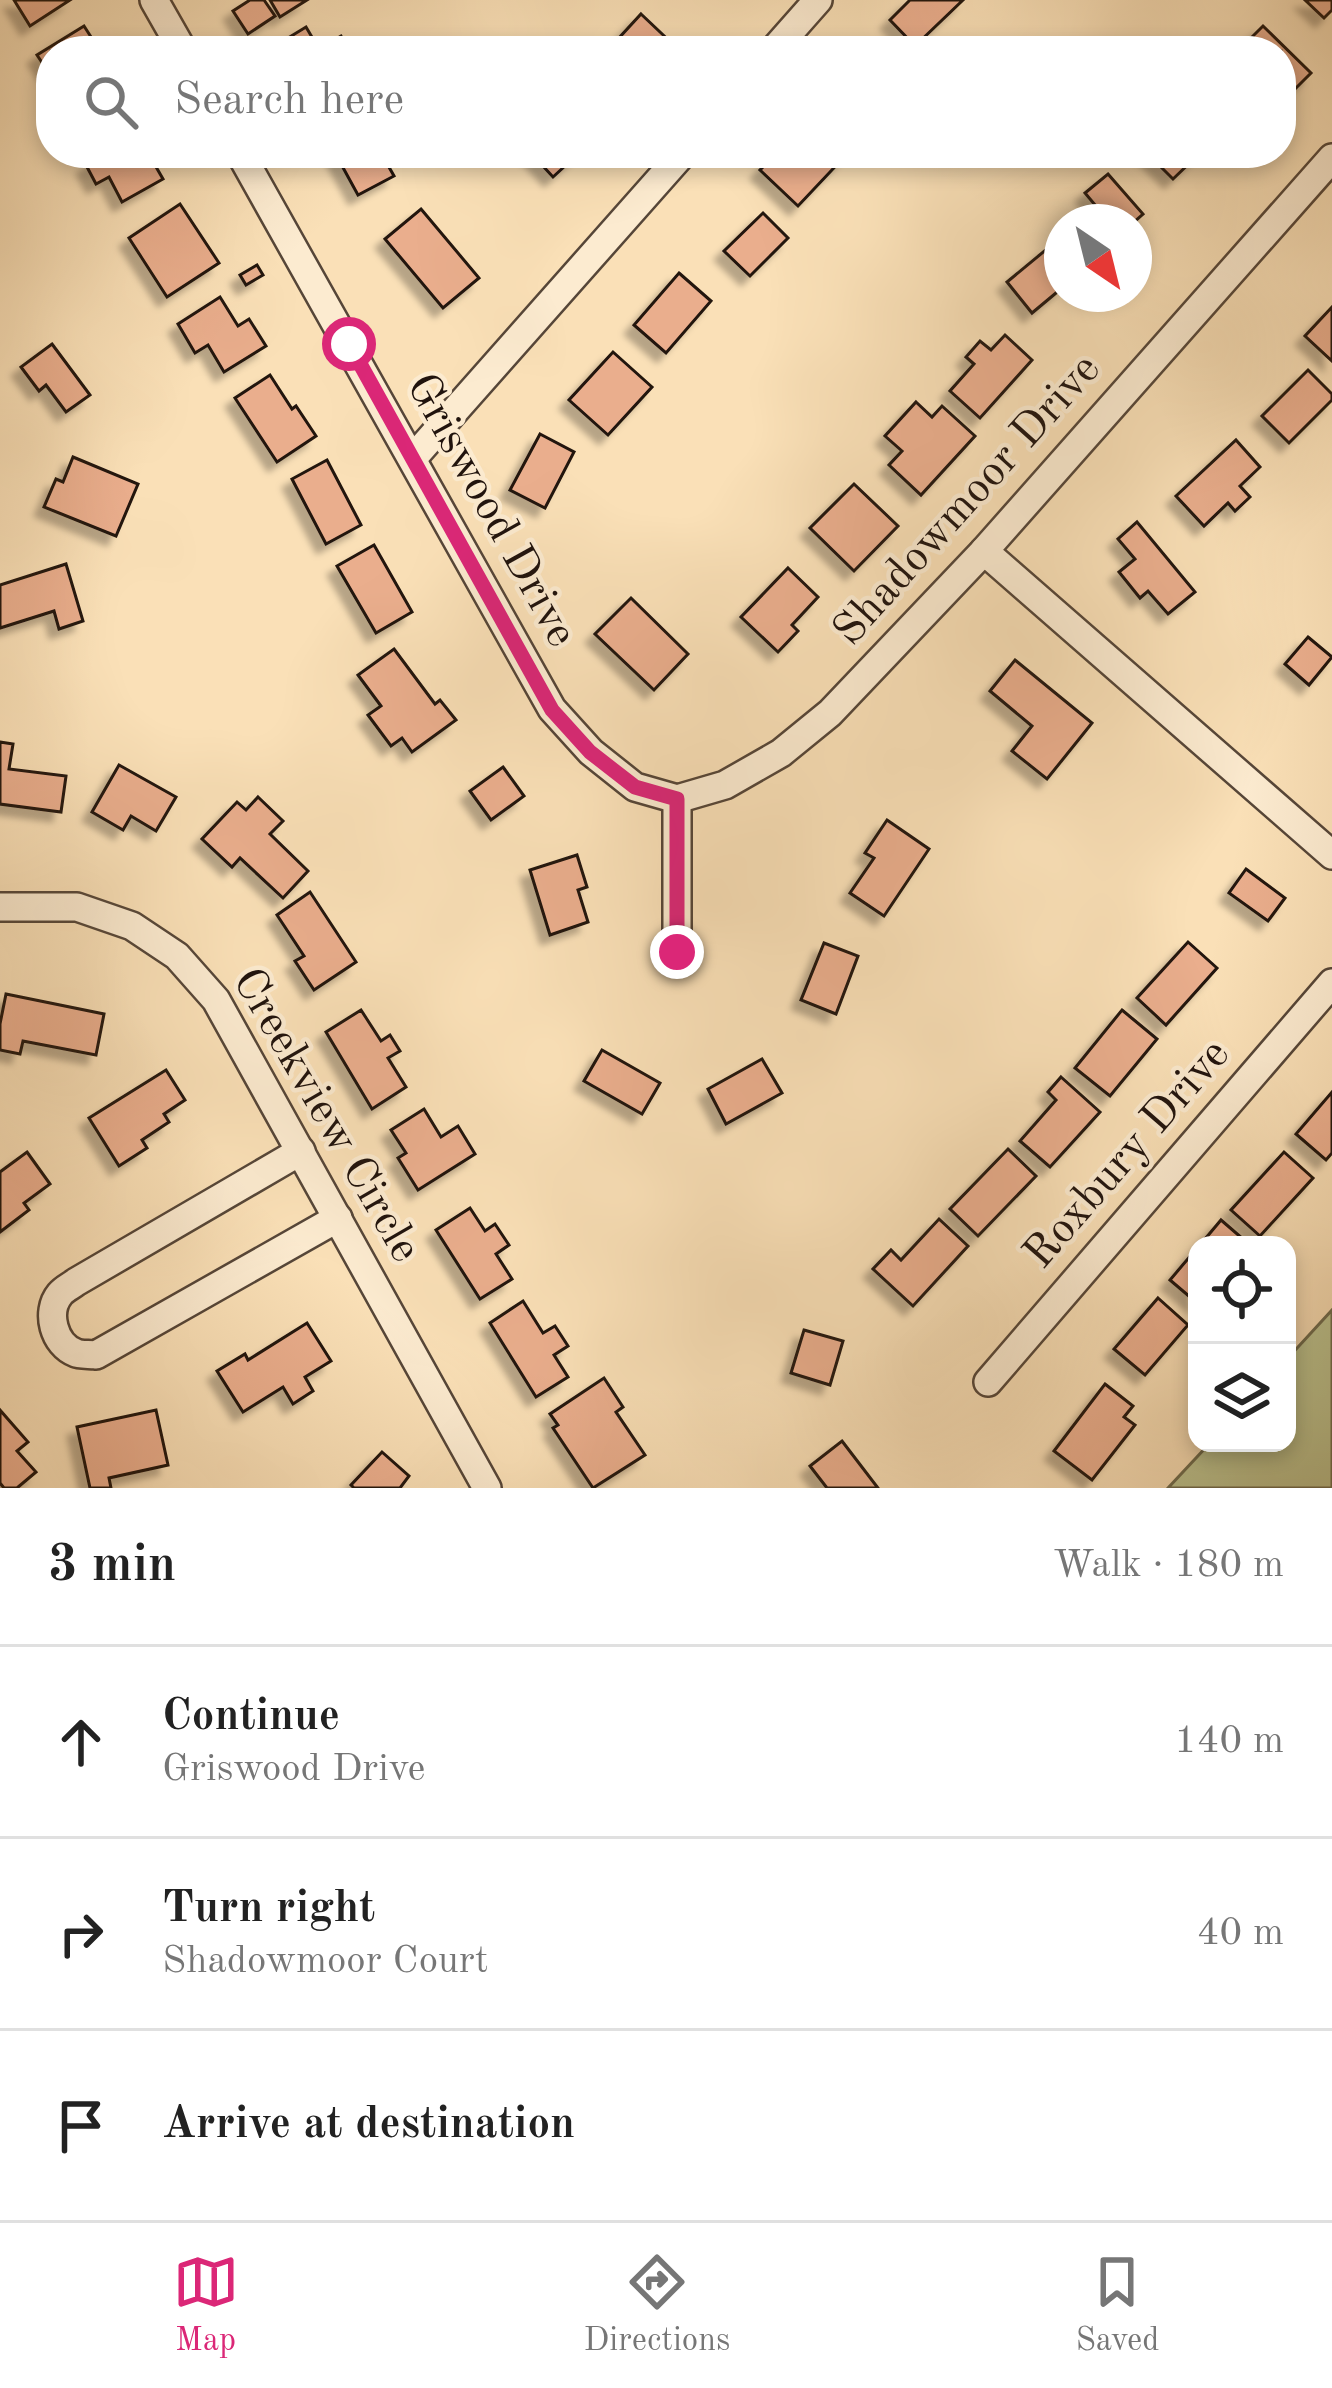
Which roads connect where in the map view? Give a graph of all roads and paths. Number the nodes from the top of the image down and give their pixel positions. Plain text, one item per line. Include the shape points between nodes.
1 (154, 0) edge
2 (818, 0) edge
3 (174, 36) edge
4 (786, 36) edge
5 (1332, 158) edge
6 (249, 168) edge
7 (670, 168) edge
8 (413, 458) junction
9 (984, 551) junction
10 (677, 799) junction
11 (1332, 855) edge
12 (0, 907) edge
13 (677, 952) dead end
14 (1332, 983) edge
15 (301, 1150) junction
16 (338, 1218) junction
17 (988, 1382) dead end
18 (487, 1488) edge

1 - 3 street
2 - 4 street
5 - 9 street, Shadowmoor Drive
6 - 8 street, Griswood Drive
7 - 8 street
8 - 10 street, Griswood Drive via 552,710 635,787
9 - 10 street, Shadowmoor Drive via 830,713 781,753 725,785
9 - 11 street
10 - 13 street
12 - 15 street, Creekview Circle via 77,907 132,926 177,956 216,1000
14 - 17 street, Roxbury Drive
15 - 16 street, Creekview Circle
15 - 16 street via 58,1295 55,1330 64,1346 96,1354
16 - 18 street, Creekview Circle

